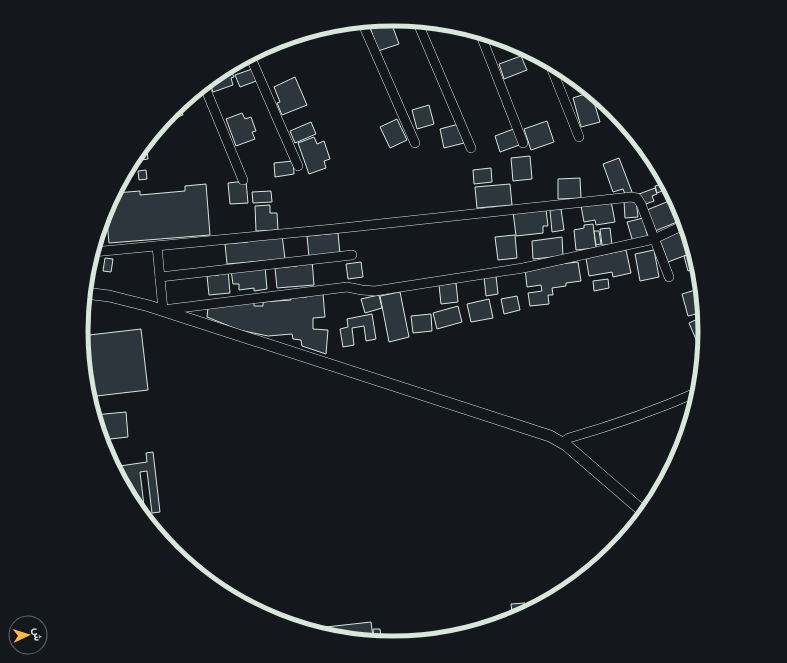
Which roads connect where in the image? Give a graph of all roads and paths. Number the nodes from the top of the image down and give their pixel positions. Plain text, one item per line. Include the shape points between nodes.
1 (365, 28) edge
2 (420, 28) edge
3 (482, 39) edge
4 (252, 61) edge
5 (552, 71) edge
6 (206, 90) edge
7 (578, 137) dead end
8 (523, 143) dead end
9 (415, 144) dead end
10 (471, 148) dead end
11 (298, 166) dead end
12 (243, 180) dead end
13 (681, 227) edge
14 (654, 239) junction
15 (157, 246) junction
16 (98, 252) edge
17 (352, 256) dead end
18 (669, 277) dead end
19 (160, 278) junction
20 (91, 294) edge
21 (163, 310) junction
22 (692, 394) edge
23 (562, 443) junction
24 (641, 510) edge

1 - 9 street
2 - 10 street
3 - 8 street
4 - 11 street
5 - 7 street
6 - 12 street
13 - 14 street
14 - 15 street via 641,204 637,198 631,196
14 - 18 street
14 - 21 street via 523,268 375,291 347,287
15 - 16 street
15 - 19 street
17 - 19 street
19 - 21 street
20 - 21 street via 130,300
21 - 23 street via 541,433
22 - 23 street via 620,423 569,438
23 - 24 street

